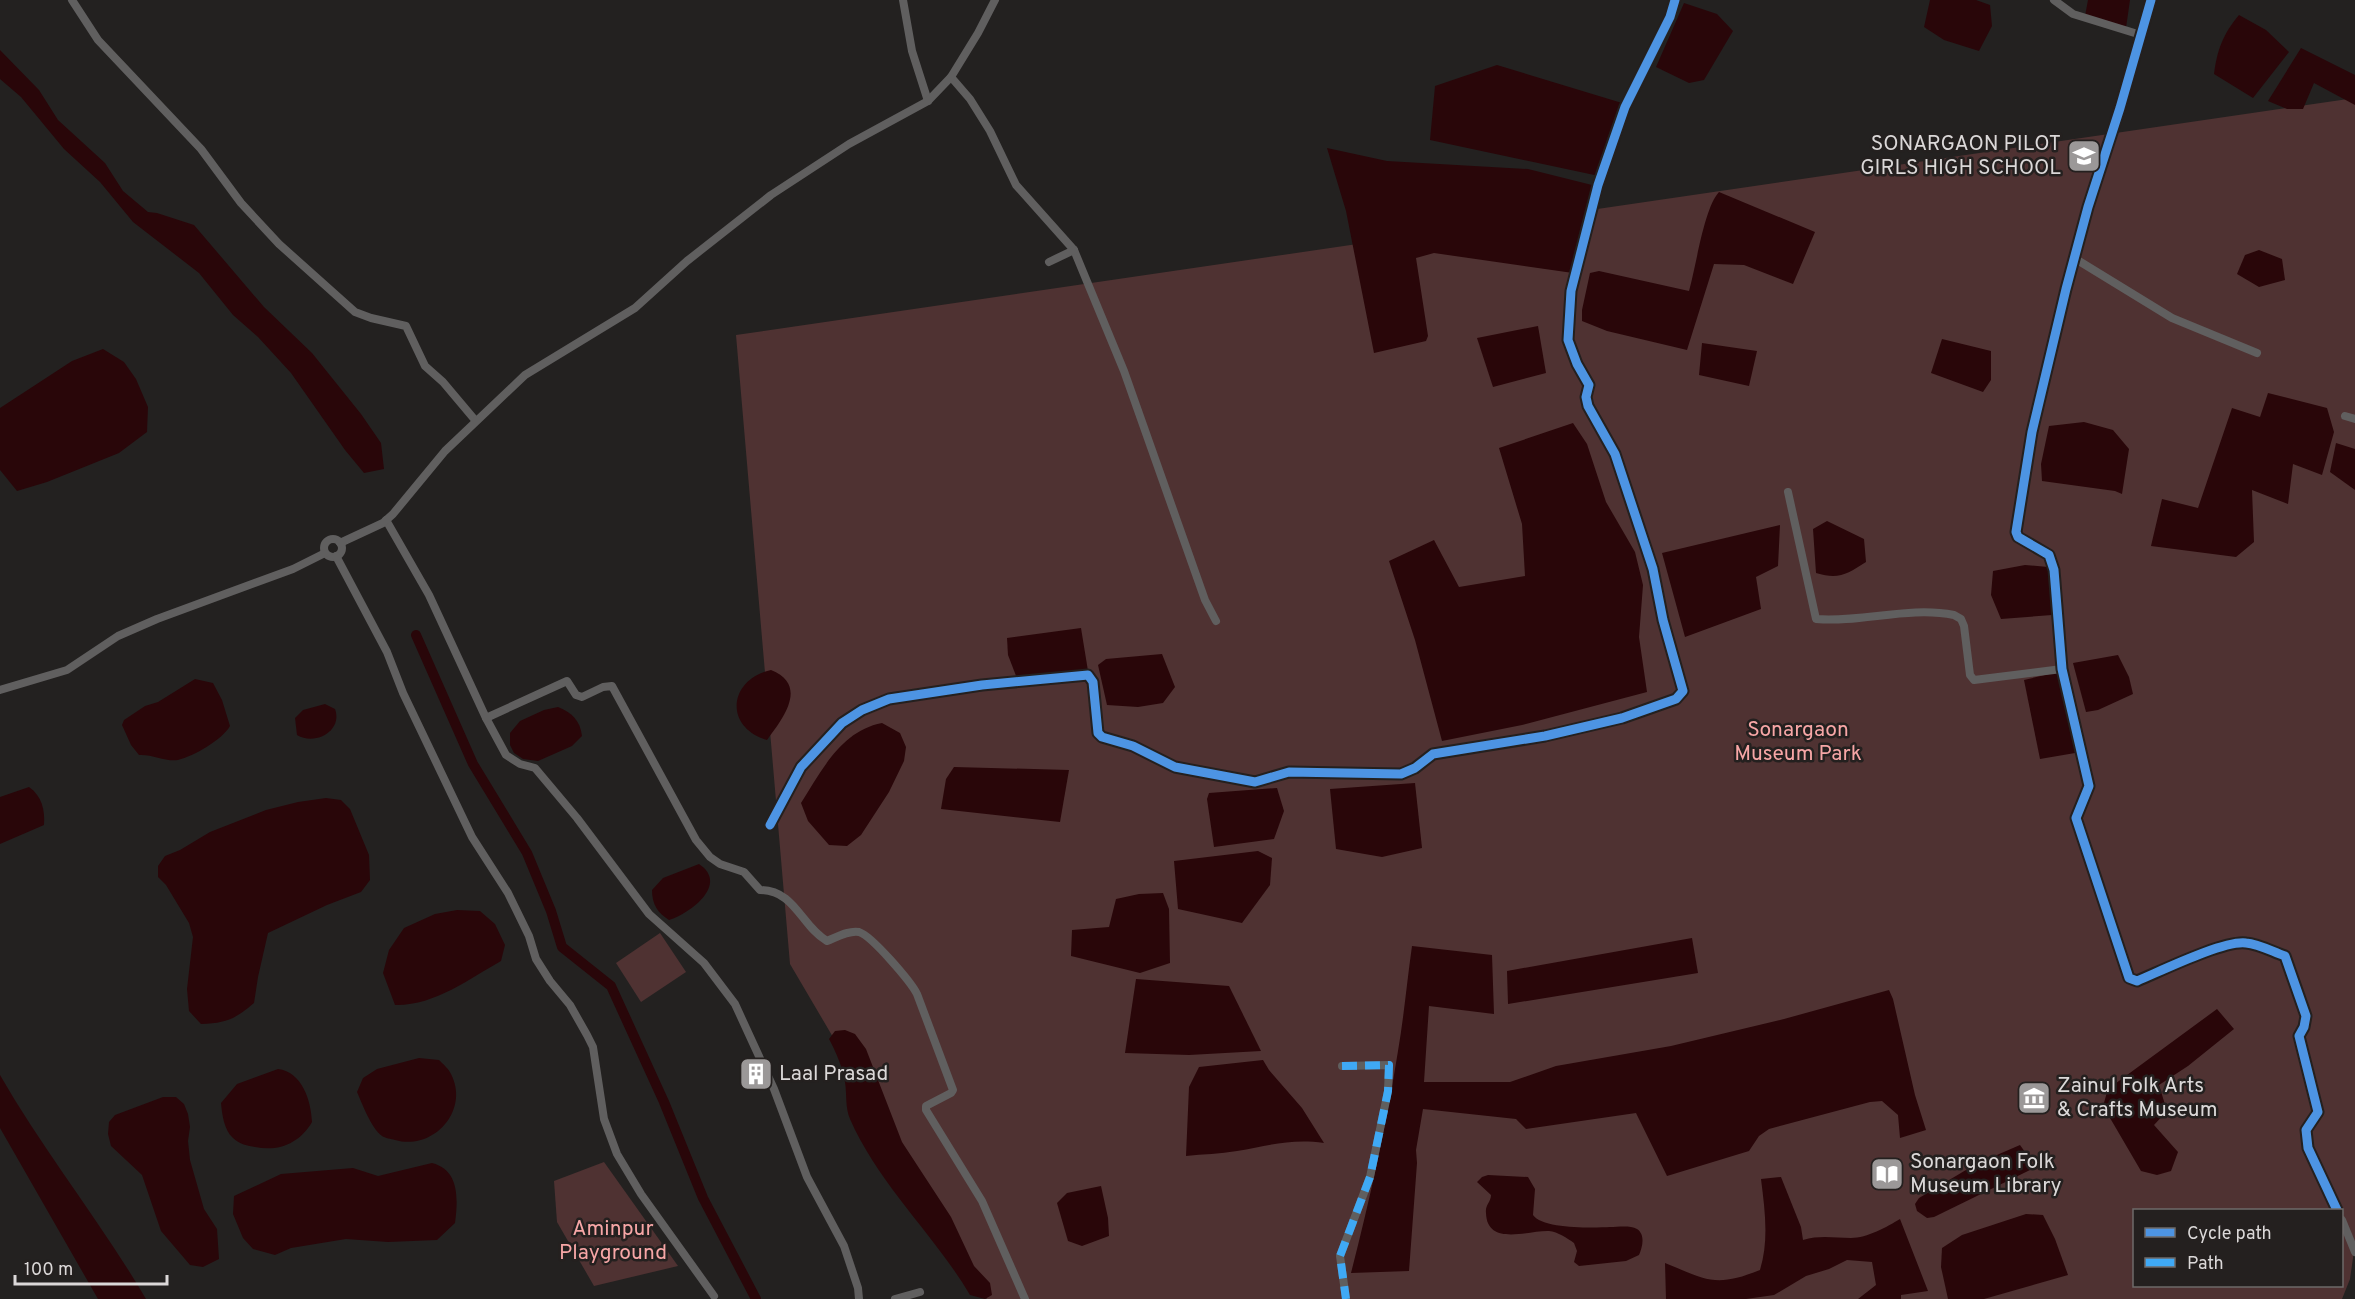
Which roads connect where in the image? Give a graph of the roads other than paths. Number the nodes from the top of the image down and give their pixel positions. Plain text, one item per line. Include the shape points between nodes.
1 (72, 0) edge
2 (903, 0) edge
3 (995, 0) edge
4 (1675, 0) edge
5 (2054, 0) edge
6 (2151, 0) edge
7 (2141, 35) junction
8 (951, 77) junction
9 (928, 101) junction
10 (1074, 250) junction
11 (2074, 258) junction
12 (1049, 262) dead end
13 (2257, 353) dead end
14 (2345, 416) dead end
15 (2355, 419) edge
16 (475, 420) junction
17 (1788, 492) dead end
18 (386, 520) junction
19 (340, 543) junction
20 (326, 552) junction
21 (336, 556) junction
22 (1216, 621) dead end
23 (2061, 669) junction
24 (0, 690) edge
25 (486, 718) junction
26 (770, 825) dead end
27 (1342, 1066) dead end
28 (2337, 1209) edge
29 (2343, 1222) edge
30 (2355, 1252) edge
31 (920, 1292) dead end
32 (714, 1296) dead end
33 (859, 1299) edge
34 (895, 1299) edge
35 (1025, 1299) edge
36 (1346, 1299) edge

1 - 16 street via 104,48 201,149 241,203 279,244 355,312 406,326 425,366 443,381
2 - 9 street via 912,51
3 - 8 street
4 - 26 street via 1625,107 1598,185 1570,291 1568,340 1589,385 1588,406 1615,454 1653,569 1683,691 1676,699 1622,718 1545,736 1433,754 1401,774 1289,772 1255,782 1175,766 1102,736 1098,733 1093,682 1088,675 982,685 889,699 842,723 801,766
5 - 7 street via 2073,14
6 - 7 street
7 - 11 street
8 - 9 street
8 - 10 street via 990,131 1016,185
9 - 16 street via 849,144 771,195 635,308 525,375
10 - 12 street
10 - 22 street via 1124,371 1205,600
11 - 13 street via 2172,318
11 - 23 street via 2032,432 2016,525 2018,537 2051,559
14 - 15 street
16 - 18 street
17 - 23 street via 1816,619 1954,615 1964,626 1970,675 1974,680
18 - 19 street
18 - 25 street via 429,595
19 - 20 street via 329,539 324,547
19 - 21 street via 341,551
20 - 21 street
20 - 24 street via 292,569 118,636 67,670
21 - 32 street via 387,652 472,837 508,893 536,959 570,1005 593,1047 604,1119 617,1154 640,1194
23 - 28 street via 2089,786 2076,818 2129,978 2137,981 2217,946 2236,942 2285,956 2306,1016 2299,1036 2318,1112 2306,1130 2308,1148
25 - 33 street via 506,754 535,768 649,914 704,963 735,1004 774,1089 807,1177 844,1246
25 - 35 street via 567,681 582,697 612,686 692,832 710,857 744,872 760,890 777,892 827,941 851,932 860,933 913,984 953,1090 926,1106 926,1110 982,1201
27 - 36 street via 1389,1065 1388,1091 1370,1177 1340,1256
29 - 30 street
31 - 34 street

